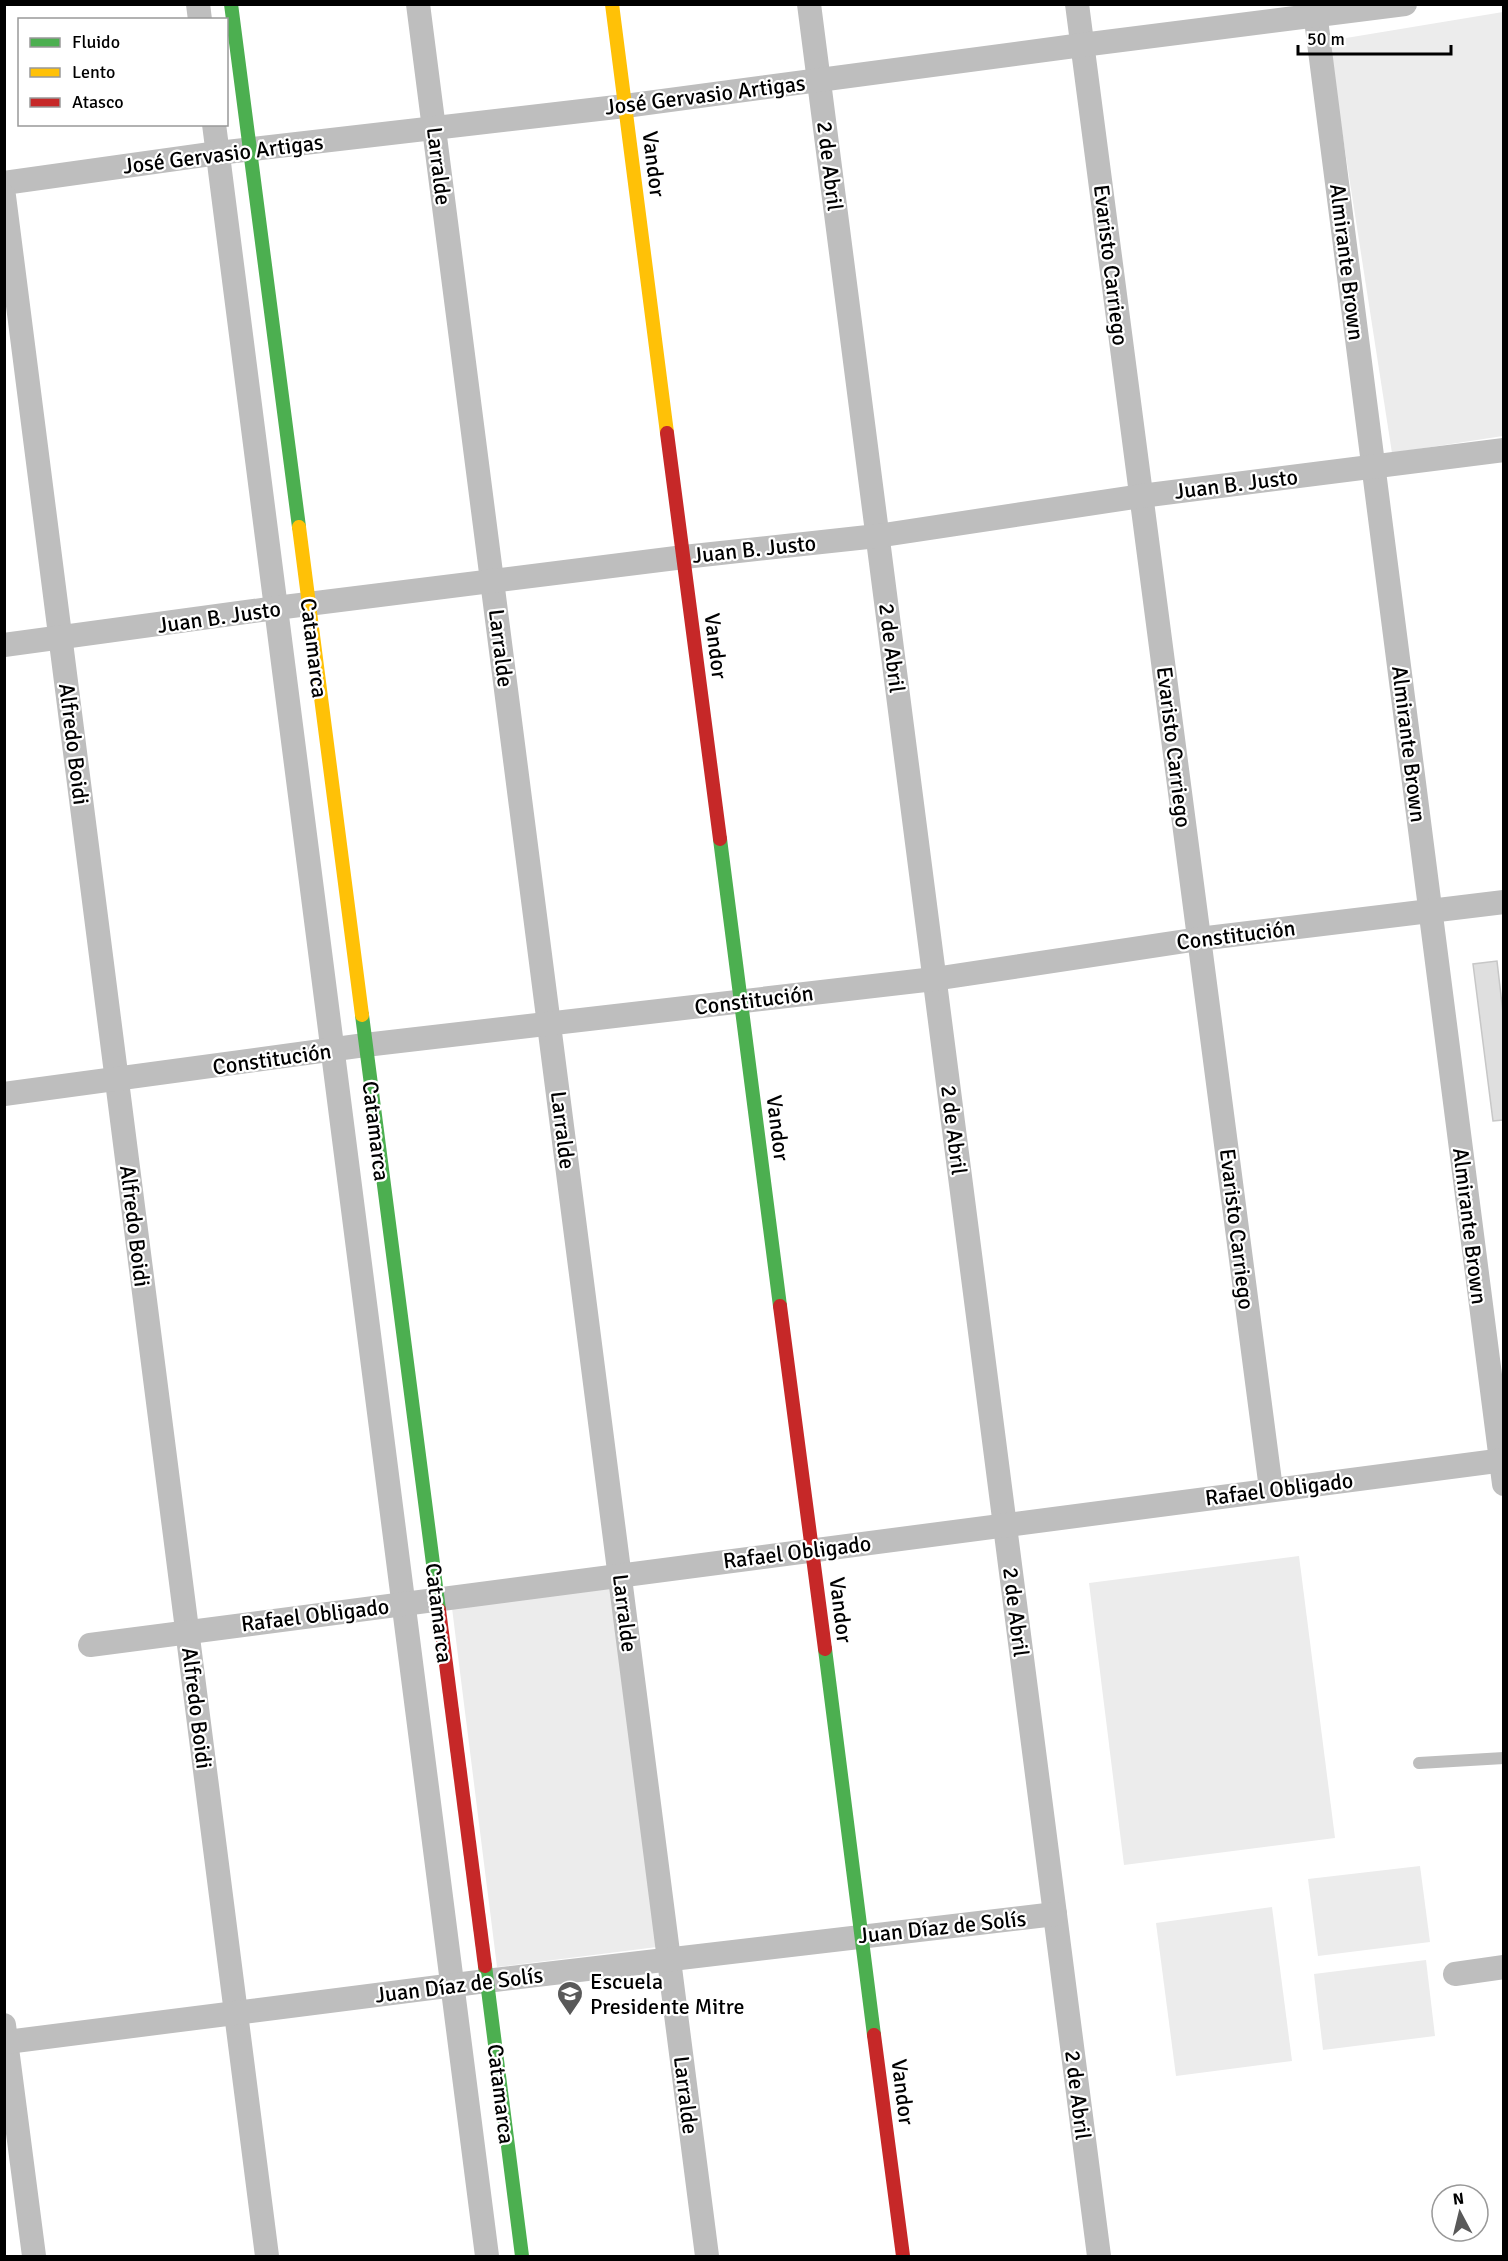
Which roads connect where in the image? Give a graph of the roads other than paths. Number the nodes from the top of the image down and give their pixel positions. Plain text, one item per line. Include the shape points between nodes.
1 (231, 4) edge
2 (418, 4) edge
3 (612, 4) edge
4 (809, 4) edge
5 (1077, 4) edge
6 (1405, 4) edge
7 (1315, 11) edge
8 (1082, 45) junction
9 (819, 80) junction
10 (625, 106) junction
11 (214, 126) edge
12 (434, 129) junction
13 (250, 150) junction
14 (218, 153) junction
15 (4, 183) edge
16 (4, 196) edge
17 (1503, 450) edge
18 (1373, 467) junction
19 (1141, 496) junction
20 (877, 536) junction
21 (684, 557) junction
22 (492, 582) junction
23 (309, 605) junction
24 (276, 608) junction
25 (61, 639) junction
26 (4, 645) edge
27 (1503, 902) edge
28 (1430, 911) junction
29 (1199, 939) junction
30 (934, 979) junction
31 (741, 1001) junction
32 (549, 1025) junction
33 (365, 1045) junction
34 (333, 1051) junction
35 (117, 1080) junction
36 (4, 1094) edge
37 (1502, 1460) edge
38 (1503, 1484) edge
39 (1271, 1489) junction
40 (1005, 1526) junction
41 (812, 1550) junction
42 (620, 1575) junction
43 (437, 1598) junction
44 (404, 1604) junction
45 (187, 1632) junction
46 (90, 1645) dead end
47 (1503, 1758) edge
48 (1419, 1763) dead end
49 (1055, 1914) junction
50 (861, 1936) junction
51 (669, 1959) junction
52 (1503, 1967) edge
53 (1455, 1974) dead end
54 (486, 1981) junction
55 (453, 1986) junction
56 (236, 2014) junction
57 (6, 2034) edge
58 (34, 2256) edge
59 (267, 2256) edge
60 (487, 2256) edge
61 (522, 2256) edge
62 (707, 2256) edge
63 (903, 2256) edge
64 (1099, 2256) edge

1 - 13 street, Catamarca
2 - 12 street, Larralde
3 - 10 street, Vandor
4 - 9 street, 2 de Abril
5 - 8 street, Evaristo Carriego
6 - 7 street, José Gervasio Artigas
7 - 8 street, José Gervasio Artigas
7 - 18 street, Almirante Brown
8 - 9 street, José Gervasio Artigas
8 - 19 street, Evaristo Carriego
9 - 10 street, José Gervasio Artigas
9 - 20 street, 2 de Abril
10 - 12 street, José Gervasio Artigas
10 - 21 street, Vandor
11 - 14 street, Catamarca
12 - 13 street, José Gervasio Artigas
12 - 22 street, Larralde
13 - 14 street, José Gervasio Artigas
13 - 23 street, Catamarca
14 - 15 street, José Gervasio Artigas
14 - 24 street, Catamarca
16 - 25 street, Alfredo Boidi
17 - 18 street, Juan B. Justo
18 - 19 street, Juan B. Justo
18 - 28 street, Almirante Brown
19 - 20 street, Juan B. Justo
19 - 29 street, Evaristo Carriego
20 - 21 street, Juan B. Justo
20 - 30 street, 2 de Abril
21 - 22 street, Juan B. Justo
21 - 31 street, Vandor
22 - 23 street, Juan B. Justo
22 - 32 street, Larralde
23 - 24 street, Juan B. Justo
23 - 33 street, Catamarca
24 - 25 street, Juan B. Justo
24 - 34 street, Catamarca
25 - 26 street, Juan B. Justo
25 - 35 street, Alfredo Boidi
27 - 28 street, Constitución
28 - 29 street, Constitución
28 - 37 street, Almirante Brown
29 - 30 street, Constitución
29 - 39 street, Evaristo Carriego
30 - 31 street, Constitución
30 - 40 street, 2 de Abril
31 - 32 street, Constitución
31 - 41 street, Vandor
32 - 33 street, Constitución
32 - 42 street, Larralde
33 - 34 street, Constitución
33 - 43 street, Catamarca
34 - 35 street, Constitución
34 - 44 street, Catamarca
35 - 36 street, Constitución
35 - 45 street, Alfredo Boidi
37 - 38 street, Almirante Brown
37 - 39 street, Rafael Obligado
39 - 40 street, Rafael Obligado
40 - 41 street, Rafael Obligado
40 - 49 street, 2 de Abril
41 - 42 street, Rafael Obligado
41 - 50 street, Vandor
42 - 43 street, Rafael Obligado
42 - 51 street, Larralde
43 - 44 street, Rafael Obligado
43 - 54 street, Catamarca
44 - 45 street, Rafael Obligado
44 - 55 street, Catamarca
45 - 46 street, Rafael Obligado
45 - 56 street, Alfredo Boidi
47 - 48 lane
49 - 50 street, Juan Díaz de Solís
49 - 64 street, 2 de Abril
50 - 51 street, Juan Díaz de Solís
50 - 63 street, Vandor
51 - 54 street, Juan Díaz de Solís
51 - 62 street, Larralde
52 - 53 street
54 - 55 street, Juan Díaz de Solís
54 - 61 street, Catamarca
55 - 56 street, Juan Díaz de Solís
55 - 60 street, Catamarca
56 - 57 street, Juan Díaz de Solís
56 - 59 street, Alfredo Boidi
57 - 58 street

